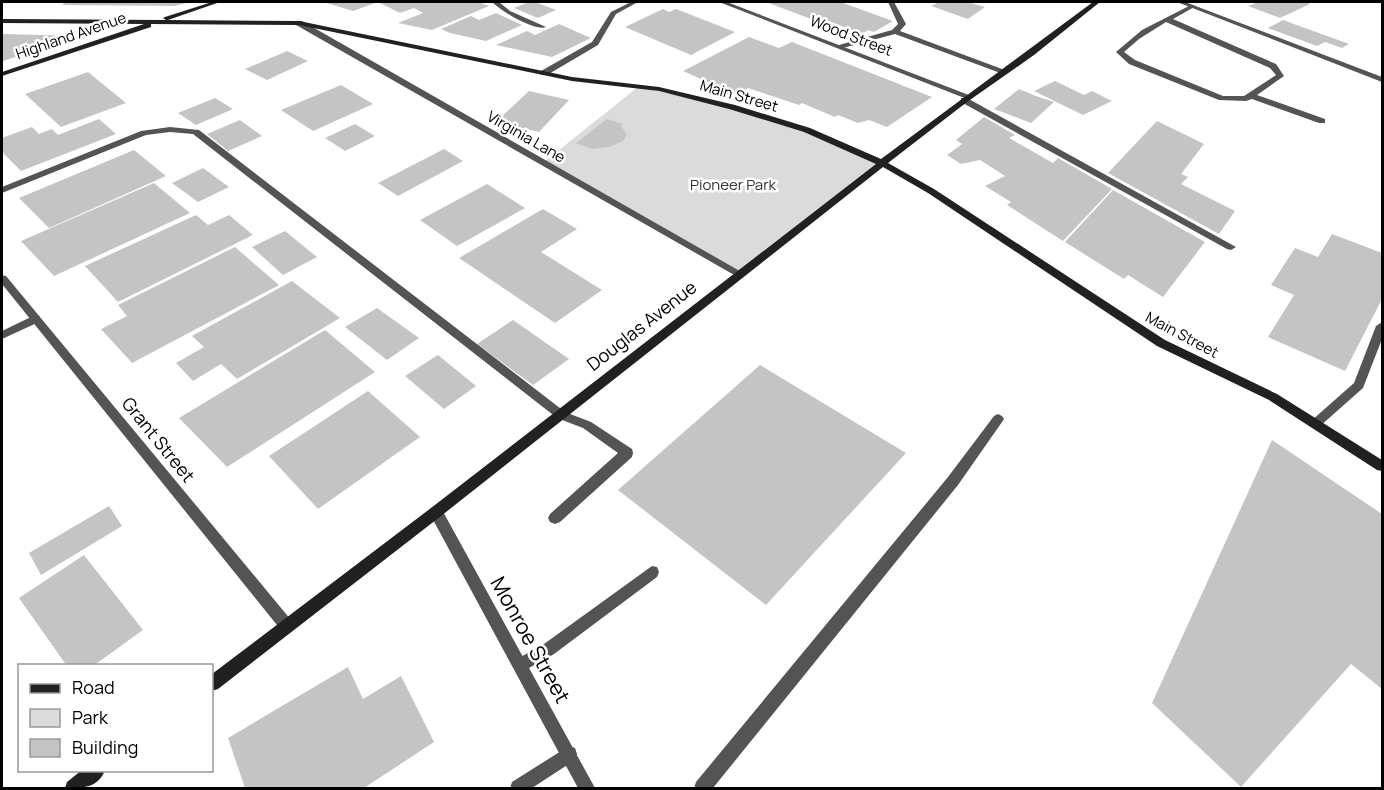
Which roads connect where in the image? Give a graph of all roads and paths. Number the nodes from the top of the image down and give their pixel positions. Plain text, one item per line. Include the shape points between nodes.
1 (217, 2) edge
2 (495, 2) edge
3 (635, 2) edge
4 (722, 2) edge
5 (891, 2) edge
6 (1097, 2) edge
7 (1180, 2) edge
8 (1192, 6) junction
9 (1167, 20) junction
10 (2, 21) edge
11 (156, 22) junction
12 (299, 23) junction
13 (542, 27) dead end
14 (895, 32) junction
15 (842, 47) junction
16 (1006, 72) junction
17 (544, 73) junction
18 (2, 74) edge
19 (1383, 80) edge
20 (1251, 96) junction
21 (967, 99) junction
22 (1322, 122) dead end
23 (882, 163) junction
24 (2, 190) edge
25 (1231, 247) dead end
26 (740, 274) junction
27 (2, 278) edge
28 (35, 319) junction
29 (1383, 326) edge
30 (2, 335) edge
31 (561, 415) junction
32 (998, 419) dead end
33 (1315, 424) junction
34 (1383, 466) edge
35 (436, 512) junction
36 (555, 518) dead end
37 (652, 572) dead end
38 (286, 626) junction
39 (520, 665) junction
40 (213, 682) edge
41 (568, 754) junction
42 (96, 772) edge
43 (73, 789) edge
44 (518, 789) edge
45 (587, 789) edge
46 (702, 789) edge

1 - 11 street, Highland Avenue
2 - 13 street
3 - 17 street via 613,13 595,43
4 - 15 street, Wood Street
5 - 14 street via 902,24
6 - 16 street, Douglas Avenue
7 - 8 street
8 - 9 street
8 - 19 street
9 - 20 street via 1273,66 1280,76
9 - 20 street via 1135,36 1120,52 1132,62 1222,98
10 - 11 street, Main Street
11 - 12 street, Main Street
11 - 18 street, Highland Avenue
12 - 17 street, Main Street
12 - 26 street, Virginia Lane
14 - 15 street
14 - 16 street
15 - 21 street, Wood Street
16 - 21 street, Douglas Avenue
17 - 23 street, Main Street via 659,89 732,107 807,130
20 - 22 street
21 - 23 street, Douglas Avenue
21 - 25 street, Wood Street
23 - 26 street, Douglas Avenue
23 - 33 street, Main Street via 931,191 1161,343 1273,397
24 - 31 street via 144,133 182,128 196,132
26 - 31 street, Douglas Avenue
27 - 28 street, Grant Street
28 - 30 street
28 - 38 street, Grant Street
29 - 33 street via 1359,385
31 - 35 street, Douglas Avenue
31 - 36 street via 587,425 627,453
32 - 46 street via 953,481
33 - 34 street, Main Street
35 - 38 street, Douglas Avenue
35 - 39 street, Monroe Street
37 - 39 street via 549,649
38 - 40 street, Douglas Avenue
39 - 41 street, Monroe Street
41 - 44 street
41 - 45 street, Monroe Street
42 - 43 street

